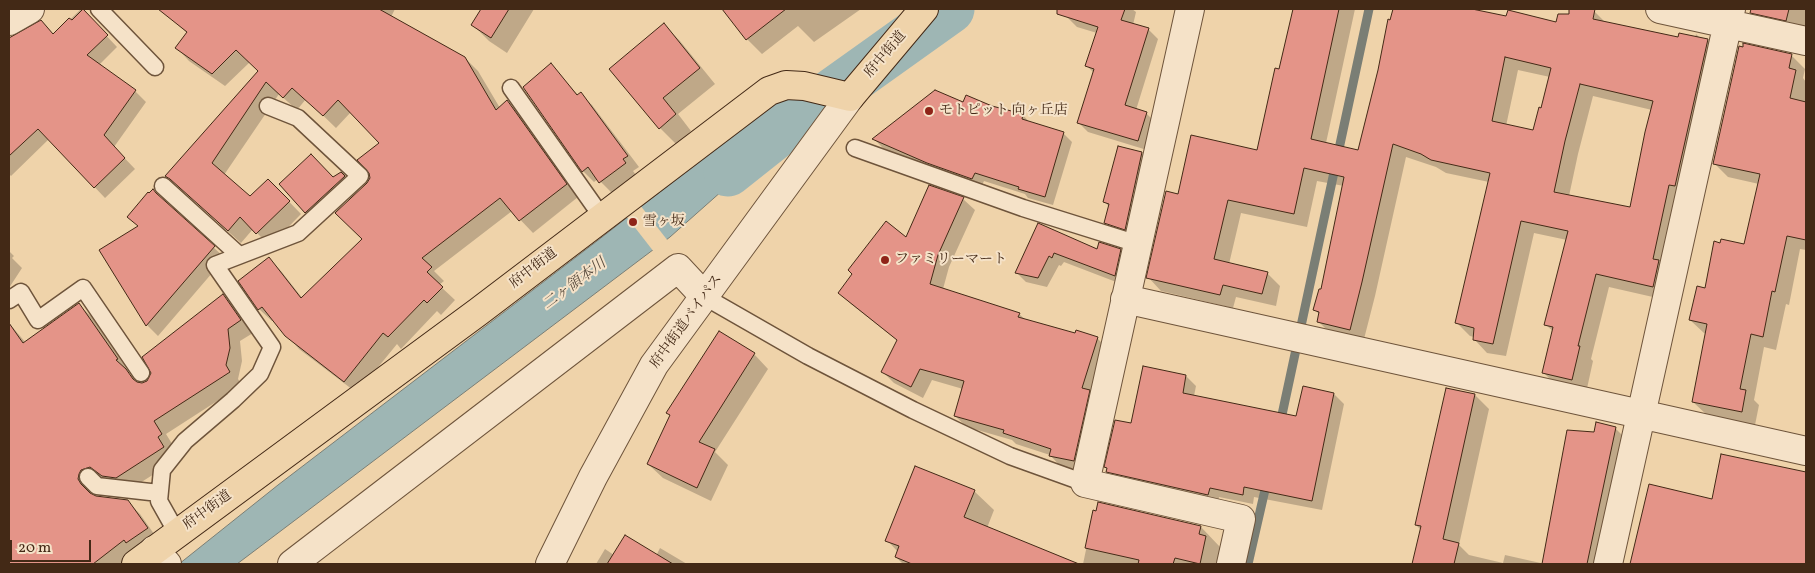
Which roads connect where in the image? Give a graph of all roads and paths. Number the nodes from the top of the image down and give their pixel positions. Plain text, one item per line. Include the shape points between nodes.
1 (30, 9) edge
2 (99, 9) edge
3 (924, 9) edge
4 (1190, 9) edge
5 (1660, 9) edge
6 (1729, 17) edge
7 (9, 21) edge
8 (1806, 41) edge
9 (154, 67) dead end
10 (512, 88) dead end
11 (850, 98) junction
12 (268, 106) dead end
13 (855, 148) dead end
14 (163, 186) dead end
15 (602, 217) junction
16 (1138, 244) junction
17 (239, 255) junction
18 (704, 297) junction
19 (1125, 299) junction
20 (9, 300) edge
21 (140, 373) dead end
22 (1642, 414) junction
23 (1806, 451) edge
24 (88, 477) dead end
25 (1085, 483) junction
26 (160, 494) junction
27 (178, 533) junction
28 (153, 560) edge
29 (292, 564) edge
30 (550, 564) edge
31 (1231, 564) edge
32 (1608, 564) edge

1 - 7 street
2 - 9 lane
3 - 11 main road, 府中街道
4 - 16 street
5 - 6 street
6 - 8 street
6 - 22 street
10 - 15 lane
11 - 15 main road, 府中街道 via 786,84 769,91
11 - 18 street, 府中街道バイパス
12 - 17 lane via 298,118 360,176 298,233
13 - 16 lane via 1023,208
14 - 17 lane
15 - 27 main road, 府中街道
16 - 19 street
17 - 26 lane via 215,265 272,347 260,374 185,441 162,470
18 - 25 lane via 913,410 1010,456
18 - 29 street via 678,268
18 - 30 street, 府中街道バイパス via 654,365
19 - 22 street
19 - 25 street
20 - 21 lane via 21,292 38,320 84,288
22 - 23 street
22 - 32 street
24 - 26 lane via 97,486
25 - 31 street via 1241,519
26 - 27 lane via 159,501
27 - 28 main road, 府中街道

